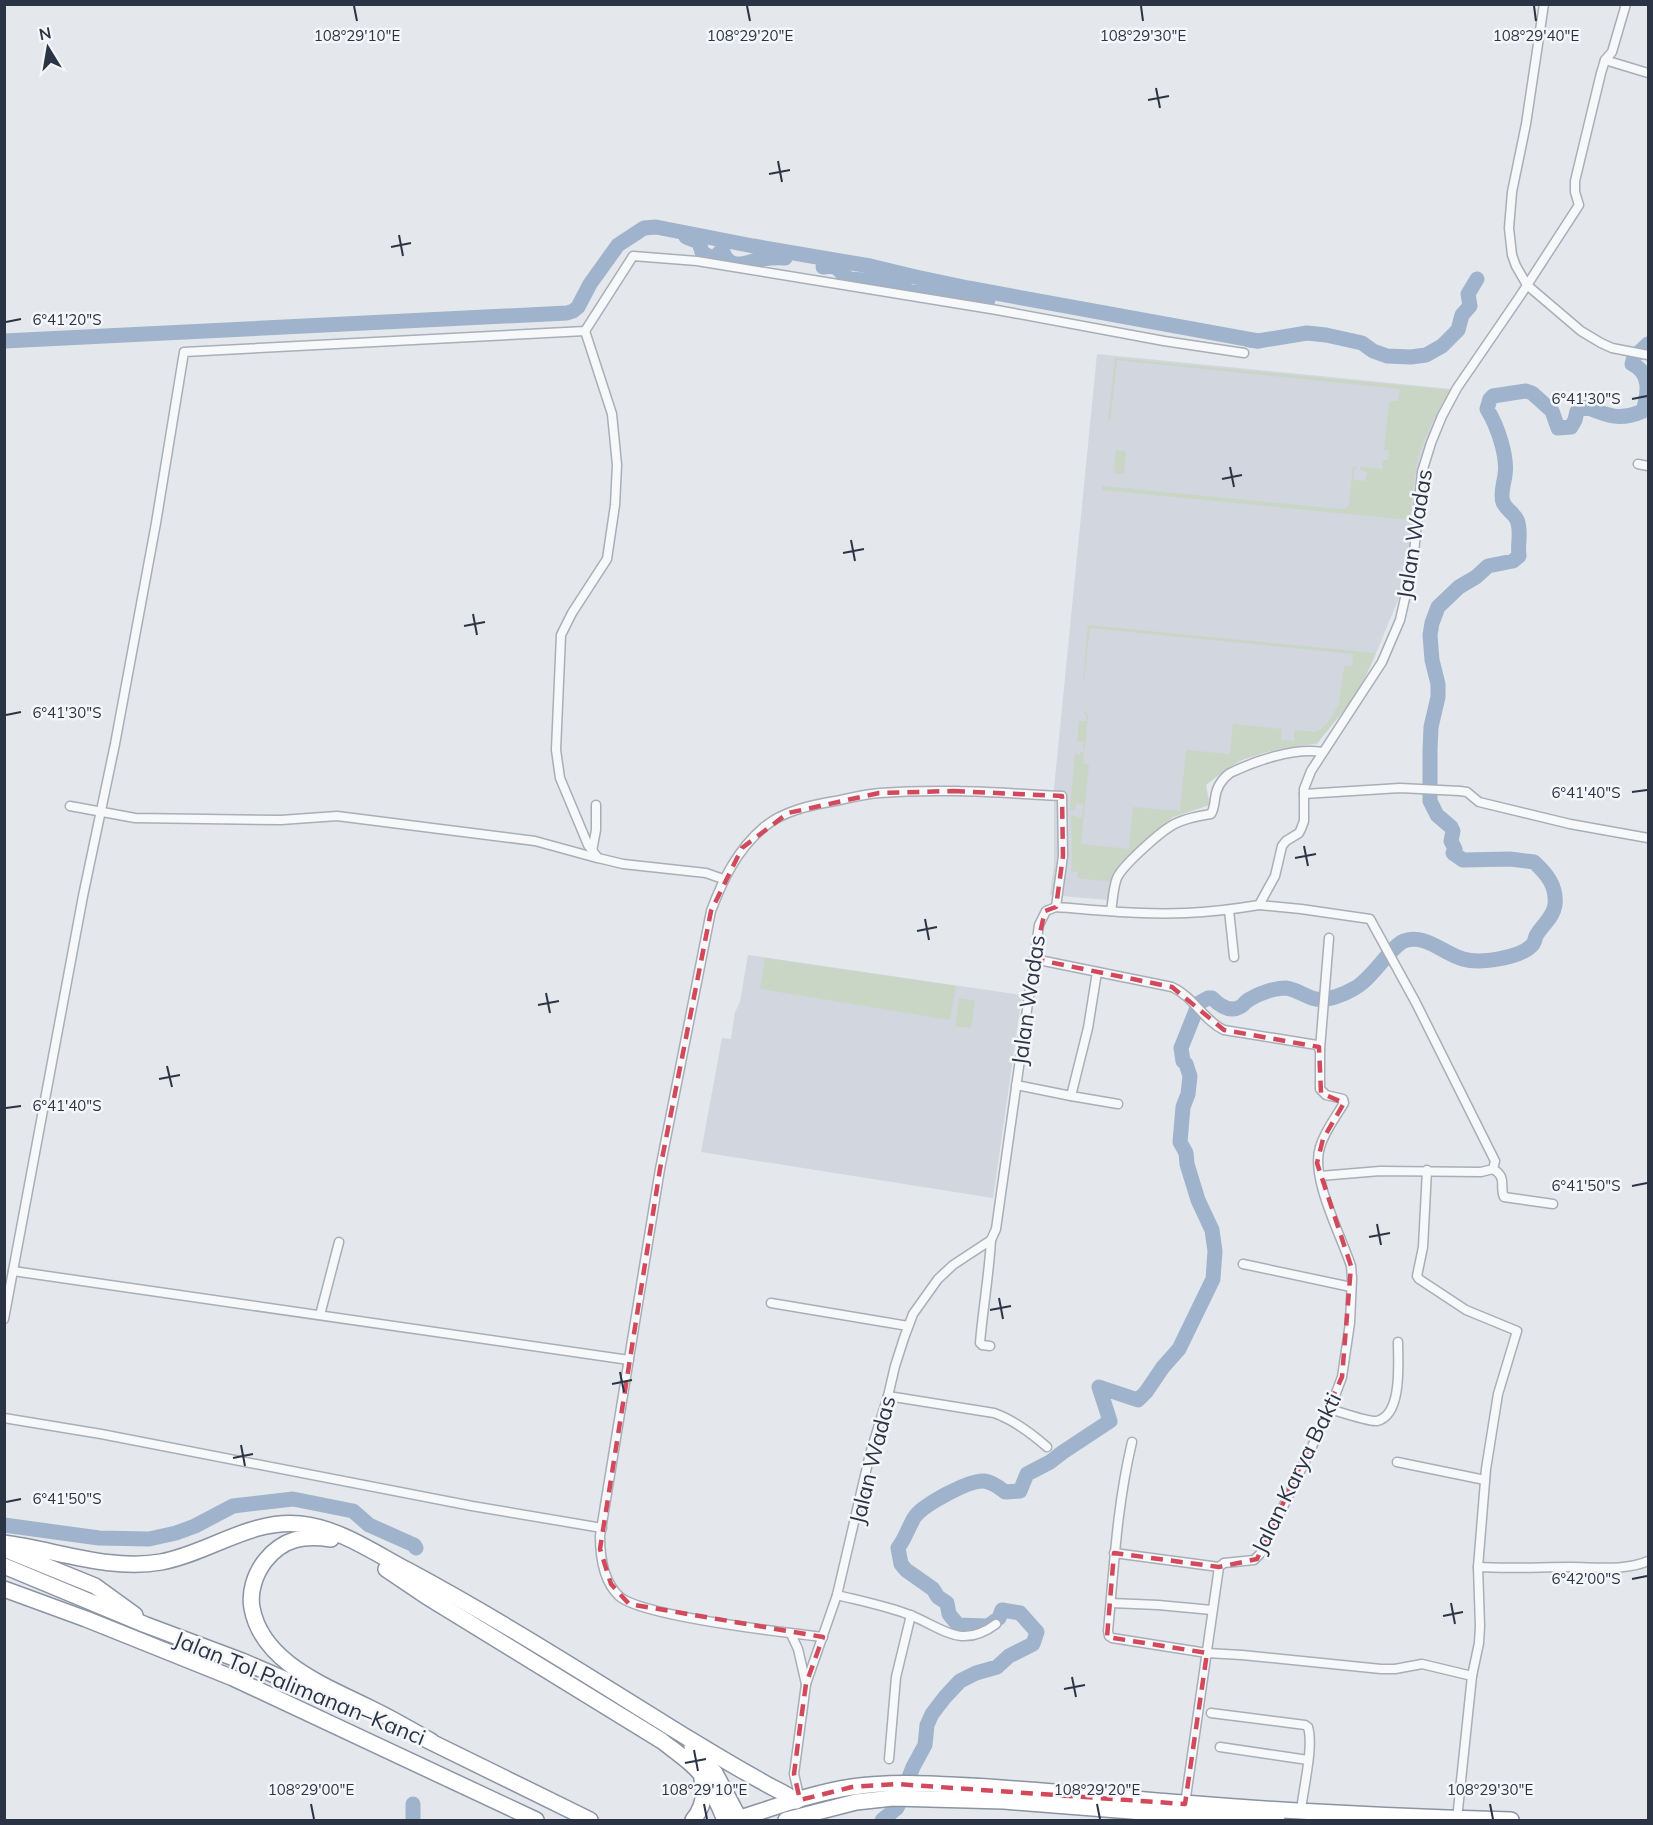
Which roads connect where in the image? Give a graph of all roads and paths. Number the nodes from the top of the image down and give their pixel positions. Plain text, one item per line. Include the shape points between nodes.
1 (1544, 4) edge
2 (1626, 5) edge
3 (1605, 60) junction
4 (1648, 73) edge
5 (1527, 285) junction
6 (585, 331) junction
7 (1244, 353) dead end
8 (1648, 355) edge
9 (1638, 464) dead end
10 (1648, 466) edge
11 (1322, 752) junction
12 (1304, 795) junction
13 (596, 805) dead end
14 (70, 806) dead end
15 (101, 811) junction
16 (1648, 838) edge
17 (595, 854) junction
18 (723, 879) junction
19 (1259, 905) junction
20 (1056, 907) junction
21 (1111, 910) junction
22 (1229, 910) junction
23 (1329, 938) dead end
24 (1234, 957) dead end
25 (1034, 959) junction
26 (1097, 972) junction
27 (1320, 1050) junction
28 (1016, 1085) junction
29 (1071, 1096) junction
30 (1118, 1104) dead end
31 (1493, 1169) junction
32 (1427, 1170) junction
33 (1320, 1176) junction
34 (1553, 1204) dead end
35 (991, 1240) junction
36 (339, 1242) dead end
37 (1243, 1263) dead end
38 (13, 1270) junction
39 (1352, 1287) junction
40 (771, 1303) dead end
41 (320, 1315) junction
42 (4, 1319) edge
43 (908, 1326) junction
44 (1398, 1342) dead end
45 (990, 1346) dead end
46 (629, 1360) junction
47 (888, 1396) junction
48 (1330, 1410) junction
49 (4, 1418) edge
50 (1132, 1442) dead end
51 (1047, 1446) dead end
52 (1397, 1462) dead end
53 (1485, 1480) junction
54 (602, 1528) junction
55 (4, 1543) edge
56 (4, 1549) edge
57 (1114, 1553) junction
58 (1648, 1561) edge
59 (4, 1566) edge
60 (1219, 1567) junction
61 (1478, 1567) junction
62 (4, 1589) edge
63 (837, 1595) junction
64 (1111, 1603) junction
65 (1212, 1610) junction
66 (911, 1615) junction
67 (996, 1624) dead end
68 (146, 1625) junction
69 (791, 1634) junction
70 (823, 1637) junction
71 (1207, 1653) junction
72 (1472, 1676) junction
73 (806, 1684) junction
74 (1211, 1713) dead end
75 (677, 1732) junction
76 (431, 1741) junction
77 (1220, 1747) dead end
78 (889, 1759) dead end
79 (1308, 1760) junction
80 (700, 1774) junction
81 (794, 1774) junction
82 (778, 1791) junction
83 (895, 1791) junction
84 (798, 1800) junction
85 (1191, 1813) edge
86 (1310, 1814) edge
87 (806, 1815) junction
88 (1425, 1819) edge
89 (1457, 1819) edge
90 (734, 1820) edge
91 (536, 1821) edge
92 (590, 1821) edge
93 (693, 1821) edge
94 (786, 1821) edge
95 (1277, 1821) edge
96 (1511, 1821) edge

1 - 5 street via 1509,228 1512,255
2 - 3 street, Jalan Wadas via 1612,52
3 - 4 street
3 - 5 street, Jalan Wadas via 1575,181 1579,205
5 - 8 street via 1601,343
5 - 11 street, Jalan Wadas via 1442,416 1422,472 1413,563 1400,620 1382,662
6 - 7 street via 633,256 697,261
6 - 15 street via 184,352
6 - 17 street via 612,414 617,465 615,505 607,559 561,635 556,750 560,778
9 - 10 street
11 - 12 street, Jalan Wadas
11 - 21 street via 1275,756 1230,772 1216,791 1211,814 1171,826 1124,868 1116,882
12 - 16 street via 1400,788 1467,792 1479,802
12 - 19 street, Jalan Wadas via 1301,829 1282,846 1275,876
13 - 17 street
14 - 15 street
15 - 17 street via 135,818 281,820 337,816 535,841
15 - 38 street
17 - 18 street via 623,864 706,873
18 - 20 street via 742,848 765,826 814,804 879,793 1062,796 1063,856
18 - 46 street via 711,911 660,1169
19 - 22 street, Jalan Wadas
19 - 31 street via 1368,918 1393,959 1495,1161
20 - 21 street, Jalan Wadas
20 - 25 street, Jalan Wadas via 1043,914
21 - 22 street, Jalan Wadas via 1184,914
22 - 24 street
23 - 27 street
25 - 26 street
25 - 28 street, Jalan Wadas
26 - 27 street via 1172,987 1224,1030 1313,1044
26 - 29 street
27 - 33 street, Jalan Karya Bakti via 1320,1089 1342,1099 1344,1105 1319,1149
28 - 29 street
28 - 35 street, Jalan Wadas via 996,1229
29 - 30 street
31 - 32 street
31 - 34 street via 1502,1178 1504,1197
32 - 33 street
32 - 53 street via 1424,1247 1417,1276 1466,1310 1516,1331 1498,1394
33 - 39 street, Jalan Karya Bakti via 1351,1266
35 - 43 street, Jalan Wadas via 946,1271 928,1291
35 - 45 street via 980,1343
36 - 41 street
37 - 39 street
38 - 41 street
38 - 42 street
39 - 48 street, Jalan Karya Bakti via 1344,1369
40 - 43 street
41 - 46 street
43 - 47 street, Jalan Wadas
44 - 48 street via 1398,1384 1384,1418 1374,1421
46 - 54 street
47 - 51 street via 994,1413
47 - 63 street, Jalan Wadas via 870,1454
48 - 60 street, Jalan Karya Bakti via 1257,1559
49 - 54 street
50 - 57 street
52 - 53 street
53 - 61 street
54 - 69 street via 603,1568 618,1596 629,1604
55 - 75 highway via 138,1564 182,1556 262,1526 318,1527 337,1533 445,1591
56 - 68 highway via 95,1586
57 - 60 street, Jalan Karya Bakti
57 - 64 street
58 - 61 street via 1616,1567
59 - 68 highway, Jalan Tol Palimanan–Kanci
60 - 65 street
61 - 72 street via 1480,1626
62 - 91 highway, Jalan Tol Palimanan–Kanci via 233,1678
63 - 66 street
63 - 70 street, Jalan Wadas
64 - 65 street
64 - 71 street via 1108,1631 1112,1638
65 - 71 street
66 - 67 street via 957,1635 978,1635
66 - 78 street via 896,1677
68 - 76 highway, Jalan Tol Palimanan–Kanci
69 - 70 street
69 - 73 street
70 - 73 street, Jalan Wadas
71 - 72 street via 1395,1669 1422,1664
71 - 85 street
72 - 89 street
73 - 81 street, Jalan Wadas
74 - 79 street via 1307,1726
75 - 82 highway
75 - 90 highway via 715,1773
76 - 80 highway via 301,1672 264,1638 254,1618 251,1593 265,1561 284,1544 313,1536 351,1547 662,1741
76 - 92 highway, Jalan Tol Palimanan–Kanci
77 - 79 street
79 - 86 street
80 - 90 highway
80 - 93 highway via 703,1804
81 - 82 street
81 - 84 street, Jalan Wadas
82 - 84 highway
83 - 84 highway via 852,1787
83 - 85 highway via 913,1798
83 - 85 highway via 923,1785 1006,1788
83 - 87 highway
84 - 87 highway
84 - 90 highway
85 - 86 highway
85 - 95 highway
86 - 88 highway
87 - 94 highway
88 - 89 highway
89 - 96 highway

